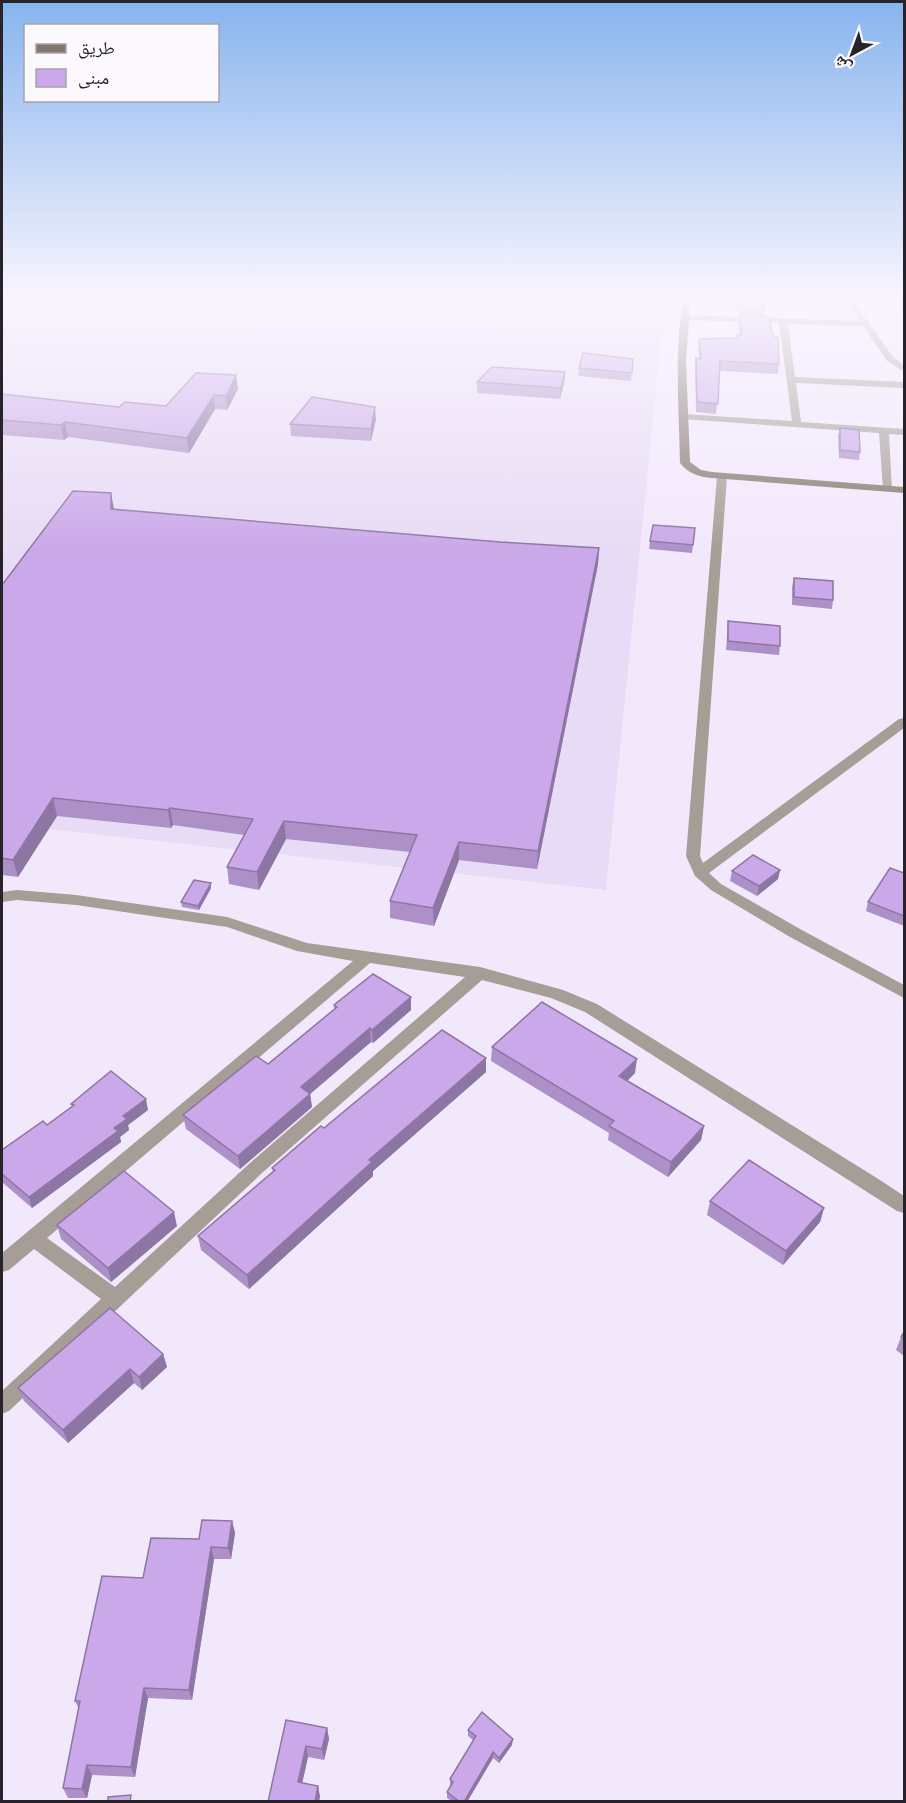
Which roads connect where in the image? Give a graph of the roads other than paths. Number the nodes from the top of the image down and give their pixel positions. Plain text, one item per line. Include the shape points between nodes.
1 (682, 383) edge
2 (791, 383) edge
3 (862, 383) edge
4 (904, 385) edge
5 (684, 417) junction
6 (797, 425) junction
7 (884, 431) junction
8 (904, 432) edge
9 (722, 476) junction
10 (888, 489) junction
11 (904, 490) edge
12 (904, 722) edge
13 (700, 873) junction
14 (2, 897) edge
15 (366, 958) junction
16 (480, 973) junction
17 (904, 992) edge
18 (904, 1206) edge
19 (33, 1238) junction
20 (2, 1264) edge
21 (116, 1299) junction
22 (2, 1404) edge

1 - 5 main road
2 - 6 street
3 - 4 street
5 - 6 street
5 - 9 main road via 685,464 694,471
6 - 7 street
7 - 8 street
7 - 10 street
9 - 10 main road
9 - 13 street via 693,856
10 - 11 main road
12 - 13 street
13 - 17 street via 741,903
14 - 15 street via 76,900 227,922 280,942
15 - 16 street
15 - 19 street
16 - 18 street via 530,984 591,1008
16 - 21 street via 256,1168
19 - 20 street
19 - 21 street
21 - 22 street

